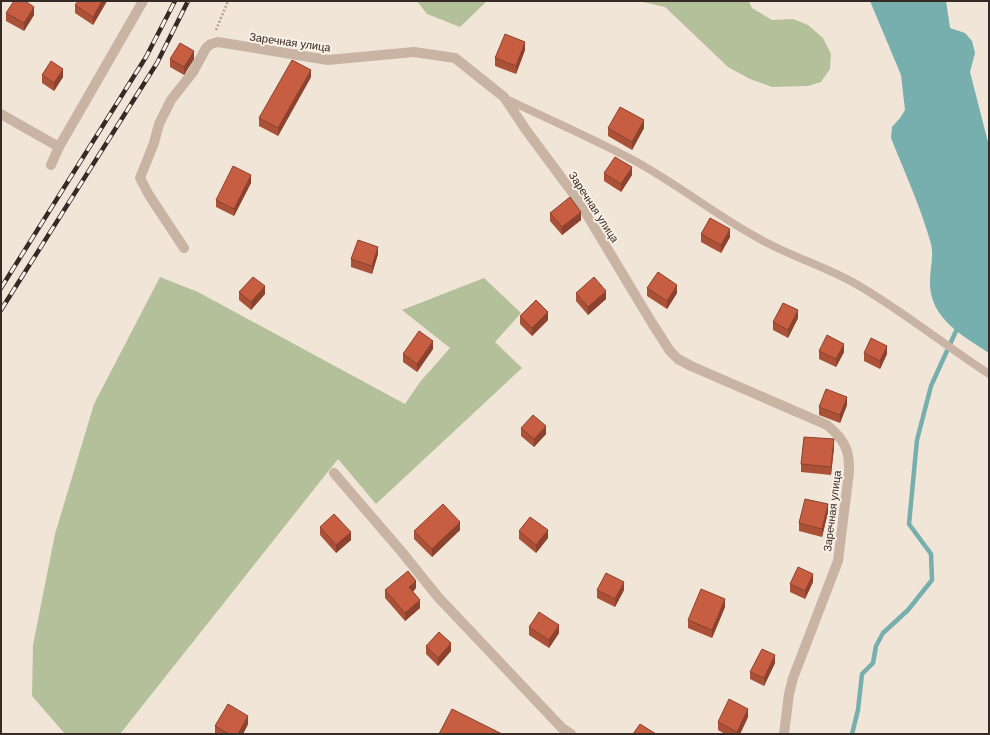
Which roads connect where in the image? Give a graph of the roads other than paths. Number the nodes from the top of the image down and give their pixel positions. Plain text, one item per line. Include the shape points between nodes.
1 (143, 1) edge
2 (504, 97) junction
3 (1, 114) edge
4 (59, 147) junction
5 (51, 165) dead end
6 (184, 248) dead end
7 (989, 374) edge
8 (334, 473) dead end
9 (571, 734) edge
10 (784, 734) edge

1 - 4 street
2 - 6 street, Заречная улица via 456,58 414,52 328,60 218,42 211,44 171,100 159,124 140,178 148,195
2 - 7 lane via 635,162 757,238 856,284
2 - 10 street, Заречная улица via 578,200 670,351 691,366 827,425 847,449 850,460 838,561 793,678
3 - 4 street
4 - 5 street
8 - 9 street via 438,597 562,728

